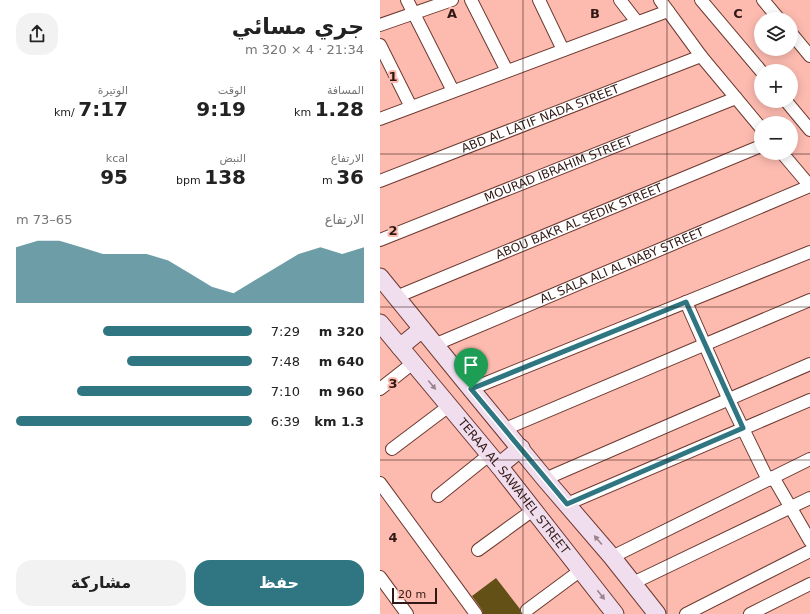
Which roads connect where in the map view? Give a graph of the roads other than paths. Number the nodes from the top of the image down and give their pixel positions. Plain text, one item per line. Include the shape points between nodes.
1 (407, 0) edge
2 (452, 0) edge
3 (471, 0) edge
4 (539, 0) edge
5 (620, 0) edge
6 (660, 0) edge
7 (701, 0) edge
8 (763, 0) edge
9 (668, 11) junction
10 (773, 12) edge
11 (415, 14) junction
12 (637, 22) junction
13 (380, 25) edge
14 (798, 42) edge
15 (380, 45) edge
16 (563, 50) junction
17 (701, 56) junction
18 (810, 56) edge
19 (755, 64) edge
20 (507, 71) junction
21 (453, 92) junction
22 (736, 98) junction
23 (411, 107) junction
24 (792, 108) edge
25 (380, 119) edge
26 (754, 120) edge
27 (810, 130) edge
28 (754, 149) edge
29 (788, 160) edge
30 (380, 182) edge
31 (810, 186) edge
32 (380, 240) edge
33 (810, 252) edge
34 (380, 277) edge
35 (396, 297) junction
36 (810, 300) edge
37 (686, 302) junction
38 (380, 322) edge
39 (422, 329) junction
40 (434, 344) junction
41 (705, 345) junction
42 (400, 347) junction
43 (413, 363) junction
44 (810, 364) edge
45 (380, 389) edge
46 (471, 389) junction
47 (729, 400) junction
48 (810, 400) edge
49 (449, 406) junction
50 (743, 428) junction
51 (504, 429) junction
52 (521, 448) junction
53 (392, 449) dead end
54 (810, 459) edge
55 (494, 460) junction
56 (545, 479) junction
57 (770, 479) junction
58 (380, 483) edge
59 (438, 496) dead end
60 (810, 498) edge
61 (567, 504) junction
62 (791, 508) junction
63 (532, 510) junction
64 (810, 541) edge
65 (478, 550) dead end
66 (810, 552) edge
67 (612, 557) junction
68 (581, 570) junction
69 (380, 577) edge
70 (633, 583) junction
71 (810, 584) edge
72 (527, 610) dead end
73 (407, 614) edge
74 (476, 614) edge
75 (615, 614) edge
76 (657, 614) edge
77 (686, 614) edge
78 (750, 614) edge

1 - 11 street
2 - 11 street
3 - 20 street
4 - 16 street
5 - 12 street
6 - 9 street
7 - 19 street
8 - 10 street
9 - 12 street
9 - 17 street
11 - 13 street
11 - 21 street
12 - 16 street
14 - 18 street
15 - 23 street
16 - 20 street
17 - 22 street
17 - 30 street, ABD AL LATIF NADA STREET
20 - 21 street
21 - 23 street
22 - 26 street
22 - 32 street, MOURAD IBRAHIM STREET
23 - 25 street
24 - 27 street
28 - 35 street, ABOU BAKR AL SEDIK STREET
29 - 31 street
31 - 40 street, AL SALA ALI AL NABY STREET
33 - 37 street
34 - 35 main road
35 - 39 main road
36 - 41 street
37 - 41 street
37 - 46 street
38 - 42 main road, TERAA AL SAWAHEL STREET
39 - 40 main road
39 - 42 main road
40 - 46 main road
41 - 47 street
41 - 51 street
42 - 43 main road, TERAA AL SAWAHEL STREET
43 - 45 street
43 -> 49 main road, TERAA AL SAWAHEL STREET
44 - 47 street
46 - 51 main road
47 - 50 street
47 - 56 street
48 - 50 street
49 - 53 street
49 - 55 main road, TERAA AL SAWAHEL STREET
50 - 57 street
50 - 61 street
51 - 52 main road
52 - 55 main road
52 - 56 main road
54 - 57 street
55 - 59 street
55 - 63 main road, TERAA AL SAWAHEL STREET
56 - 61 main road
57 - 62 street
57 - 67 street
58 - 74 street
60 - 62 street
67 -> 61 main road
62 - 64 street
62 - 70 street
63 - 65 street
63 - 68 main road, TERAA AL SAWAHEL STREET
66 - 77 street
67 - 70 main road
68 - 72 street
68 -> 75 main road, TERAA AL SAWAHEL STREET
69 - 73 street
70 - 76 main road
71 - 78 street

